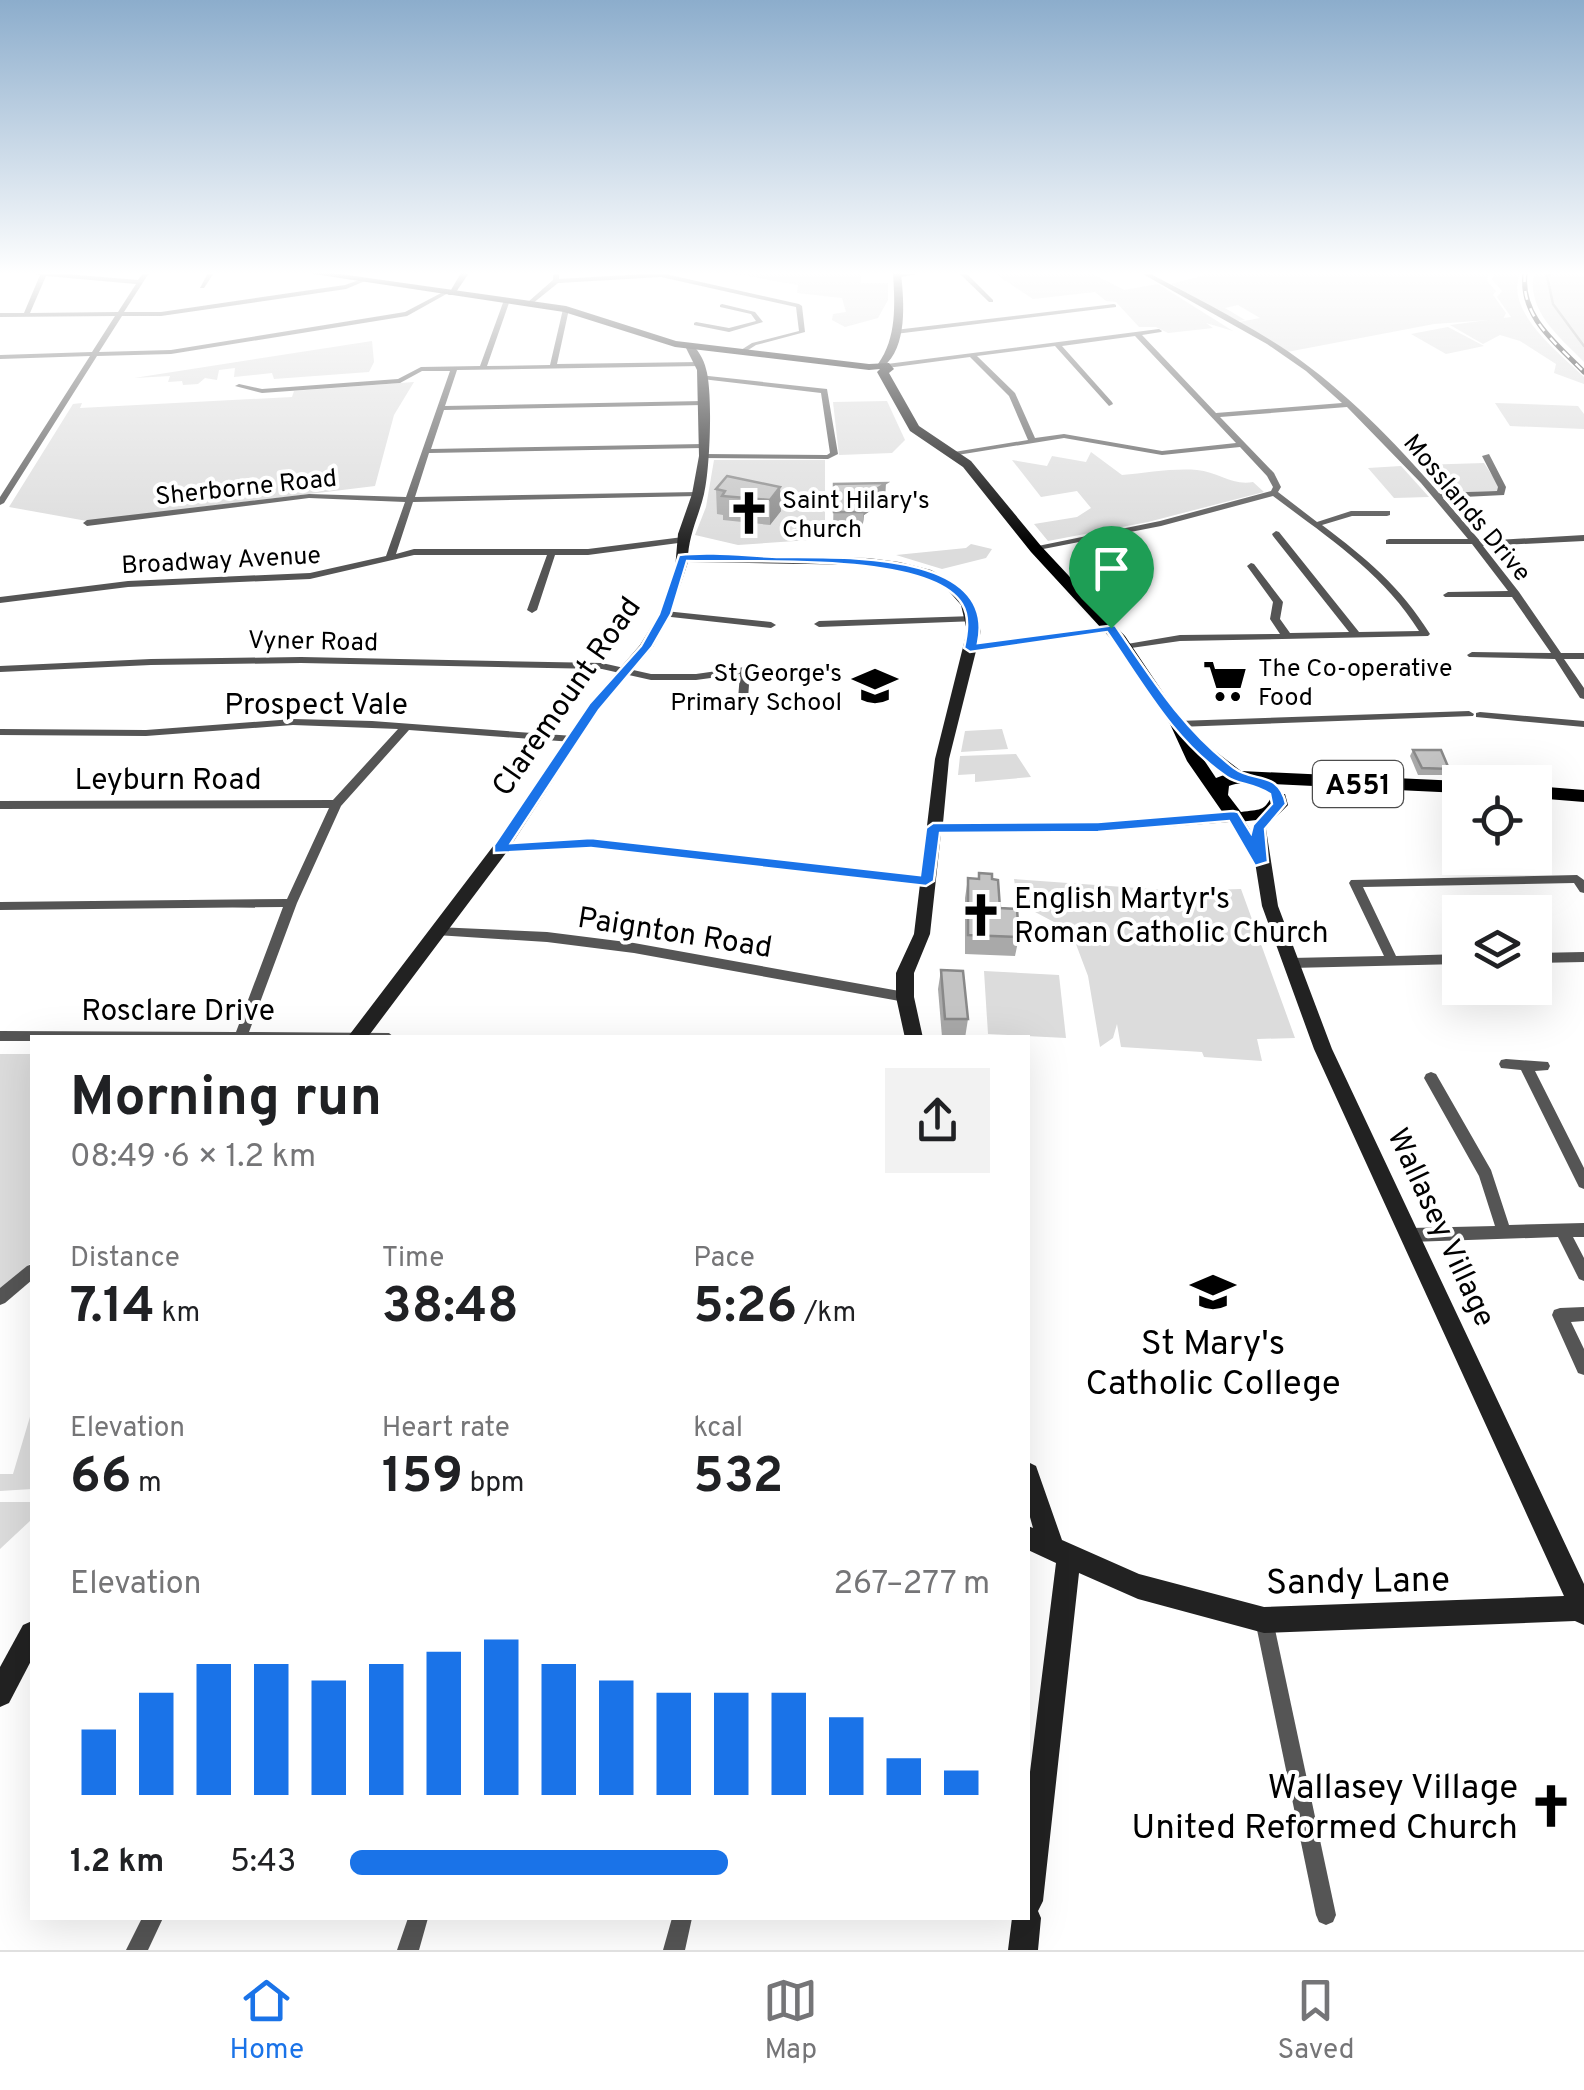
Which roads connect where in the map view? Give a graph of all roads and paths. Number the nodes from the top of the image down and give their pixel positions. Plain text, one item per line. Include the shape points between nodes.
1 (88, 364) edge
2 (485, 364) edge
3 (698, 364) edge
4 (852, 364) edge
5 (886, 364) edge
6 (911, 364) edge
7 (981, 364) edge
8 (1074, 364) edge
9 (1166, 364) edge
10 (1299, 364) edge
11 (553, 366) joint
12 (484, 367) junction
13 (454, 368) junction
14 (884, 368) junction
15 (701, 370) junction
16 (240, 386) dead end
17 (703, 403) junction
18 (1109, 404) dead end
19 (1347, 404) junction
20 (441, 408) junction
21 (1214, 415) junction
22 (1031, 438) junction
23 (1241, 445) junction
24 (426, 451) junction
25 (703, 451) junction
26 (954, 454) junction
27 (1486, 456) dead end
28 (0, 482) edge
29 (14, 482) junction
30 (1274, 493) junction
31 (698, 494) junction
32 (1437, 496) junction
33 (409, 500) junction
34 (0, 504) edge
35 (1387, 512) dead end
36 (88, 523) dead end
37 (1318, 524) junction
38 (1276, 534) dead end
39 (1584, 538) edge
40 (1389, 542) dead end
41 (1477, 542) junction
42 (683, 549) junction
43 (1036, 549) junction
44 (552, 552) junction
45 (390, 558) junction
46 (1252, 566) dead end
47 (1448, 594) dead end
48 (1516, 594) junction
49 (0, 600) edge
50 (532, 610) dead end
51 (665, 614) junction
52 (974, 619) junction
53 (819, 624) dead end
54 (771, 625) dead end
55 (1111, 628) junction
56 (1286, 636) junction
57 (1357, 636) junction
58 (1127, 647) junction
59 (970, 648) junction
60 (1472, 655) dead end
61 (1558, 655) junction
62 (1584, 656) edge
63 (0, 669) edge
64 (624, 674) junction
65 (1584, 696) edge
66 (743, 699) dead end
67 (1584, 724) edge
68 (406, 727) junction
69 (1181, 729) junction
70 (0, 732) edge
71 (573, 739) junction
72 (1236, 776) junction
73 (1256, 778) junction
74 (1442, 786) edge
75 (1552, 793) edge
76 (1219, 795) junction
77 (1584, 796) edge
78 (1442, 799) edge
79 (336, 804) junction
80 (0, 805) edge
81 (1552, 805) edge
82 (1274, 806) junction
83 (1584, 808) edge
84 (1234, 817) junction
85 (933, 828) junction
86 (500, 849) junction
87 (1260, 862) junction
88 (926, 881) junction
89 (1581, 884) edge
90 (291, 903) junction
91 (0, 906) edge
92 (436, 931) junction
93 (1584, 956) edge
94 (1552, 957) edge
95 (1442, 959) edge
96 (1392, 960) junction
97 (1291, 962) junction
98 (905, 997) junction
99 (242, 1034) junction
100 (206, 1035) edge
101 (280, 1035) edge
102 (358, 1035) edge
103 (913, 1035) edge
104 (0, 1036) edge
105 (30, 1036) edge
106 (1506, 1064) dead end
107 (1525, 1065) junction
108 (1543, 1066) dead end
109 (1431, 1078) dead end
110 (1584, 1183) edge
111 (1562, 1230) junction
112 (1584, 1230) edge
113 (1504, 1232) junction
114 (1410, 1235) junction
115 (30, 1272) edge
116 (1584, 1274) edge
117 (0, 1298) edge
118 (1584, 1314) edge
119 (1584, 1367) edge
120 (1030, 1481) edge
121 (1050, 1547) edge
122 (1583, 1610) edge
123 (1264, 1620) junction
124 (30, 1638) edge
125 (0, 1694) edge
126 (1031, 1823) edge
127 (1030, 1849) edge
128 (1326, 1915) dead end
129 (152, 1920) edge
130 (417, 1920) edge
131 (682, 1920) edge
132 (1026, 1920) edge
133 (137, 1950) edge
134 (408, 1950) edge
135 (674, 1950) edge
136 (1024, 1950) edge

1 - 29 street
2 - 12 street
3 - 15 street, Claremount Road
4 - 14 main road via 874,372
5 - 14 street
6 - 14 street
7 - 22 street via 1012,395
8 - 18 street
9 - 21 street
10 - 19 street, Mosslands Drive
11 - 12 street
11 - 15 street
12 - 13 street
13 - 16 street via 421,369 400,381 262,391
13 - 20 street
14 - 26 main road via 914,428
15 - 17 street, Claremount Road
15 - 25 street via 824,391 834,454
17 - 20 street
17 - 25 street, Claremount Road
19 - 21 street
19 - 32 street, Mosslands Drive
20 - 24 street
21 - 23 street
22 - 23 street via 1079,437 1162,453
22 - 26 street
23 - 30 street via 1277,481
24 - 25 street
24 - 33 street
25 - 31 street, Claremount Road
26 - 43 main road
27 - 32 street via 1501,494
28 - 29 street
29 - 34 street
30 - 37 street
30 - 43 street
31 - 33 street, Sherborne Road
31 - 42 street, Claremount Road
32 - 41 street, Mosslands Drive
33 - 36 street, Sherborne Road via 309,496
33 - 45 street
35 - 37 street
37 - 57 street via 1367,564 1426,634
38 - 57 street
39 - 41 street
40 - 41 street
41 - 48 street, Mosslands Drive
42 - 44 street, Broadway Avenue
42 - 51 street, Claremount Road
42 - 52 street via 893,564 954,588
43 - 55 main road
44 - 45 street, Broadway Avenue via 414,552
44 - 50 street
45 - 49 street, Broadway Avenue via 310,576 128,584
46 - 56 street via 1278,602 1276,619
47 - 48 street
48 - 61 street, Mosslands Drive
51 - 54 street
51 - 64 street, Claremount Road
52 - 53 street
52 - 59 street
55 - 58 main road
55 - 59 street
56 - 57 street
56 - 58 street via 1180,638
58 - 69 main road
59 - 85 street via 942,758
60 - 61 street
61 - 62 street
61 - 65 street, Mosslands Drive
63 - 64 street, Vyner Road via 268,659 602,666
64 - 66 street, Vyner Road via 696,677 745,670
64 - 71 street, Claremount Road
67 - 69 street via 1474,714
68 - 70 street, Prospect Vale via 293,722 146,734
68 - 71 street, Prospect Vale
68 - 79 street
69 - 72 main road
69 - 76 main road
71 - 86 street, Claremount Road
72 - 73 main road
72 - 76 main road via 1221,783
73 - 74 main road, A551
73 - 82 main road via 1272,786
75 - 77 main road
76 - 84 main road
78 - 82 main road, A551 via 1301,793
79 - 80 street, Leyburn Road
79 - 90 street
81 - 83 main road
82 - 84 main road
82 - 87 street, Wallasey Village via 1258,828
84 - 85 street via 1098,827
84 - 87 street, Wallasey Village
85 - 88 street
86 - 88 street via 591,843
86 - 92 street, Claremount Road
87 - 97 street, Wallasey Village
88 - 98 street via 922,934 905,973
89 - 96 street via 1356,883
90 - 91 street
90 - 99 street
92 - 98 street, Paignton Road via 616,946
92 - 102 street, Claremount Road
93 - 94 street
95 - 96 street
96 - 97 street
97 - 114 street, Wallasey Village via 1323,1049
98 - 103 street
99 - 100 street, Rosclare Drive
99 - 101 street, Rosclare Drive
104 - 105 street, Rosclare Drive
106 - 107 street
107 - 108 street
107 - 110 street
109 - 113 street via 1486,1174
111 - 112 street
111 - 113 street
111 - 116 street
113 - 114 street
114 - 122 street, Wallasey Village
115 - 117 street
118 - 119 street via 1560,1315
120 - 121 street
121 - 123 street, Sandy Lane via 1138,1586
121 - 126 street
122 - 123 street, Sandy Lane
123 - 128 street
124 - 125 street
126 - 127 street
129 - 133 street
130 - 134 street
131 - 135 street
132 - 136 street

